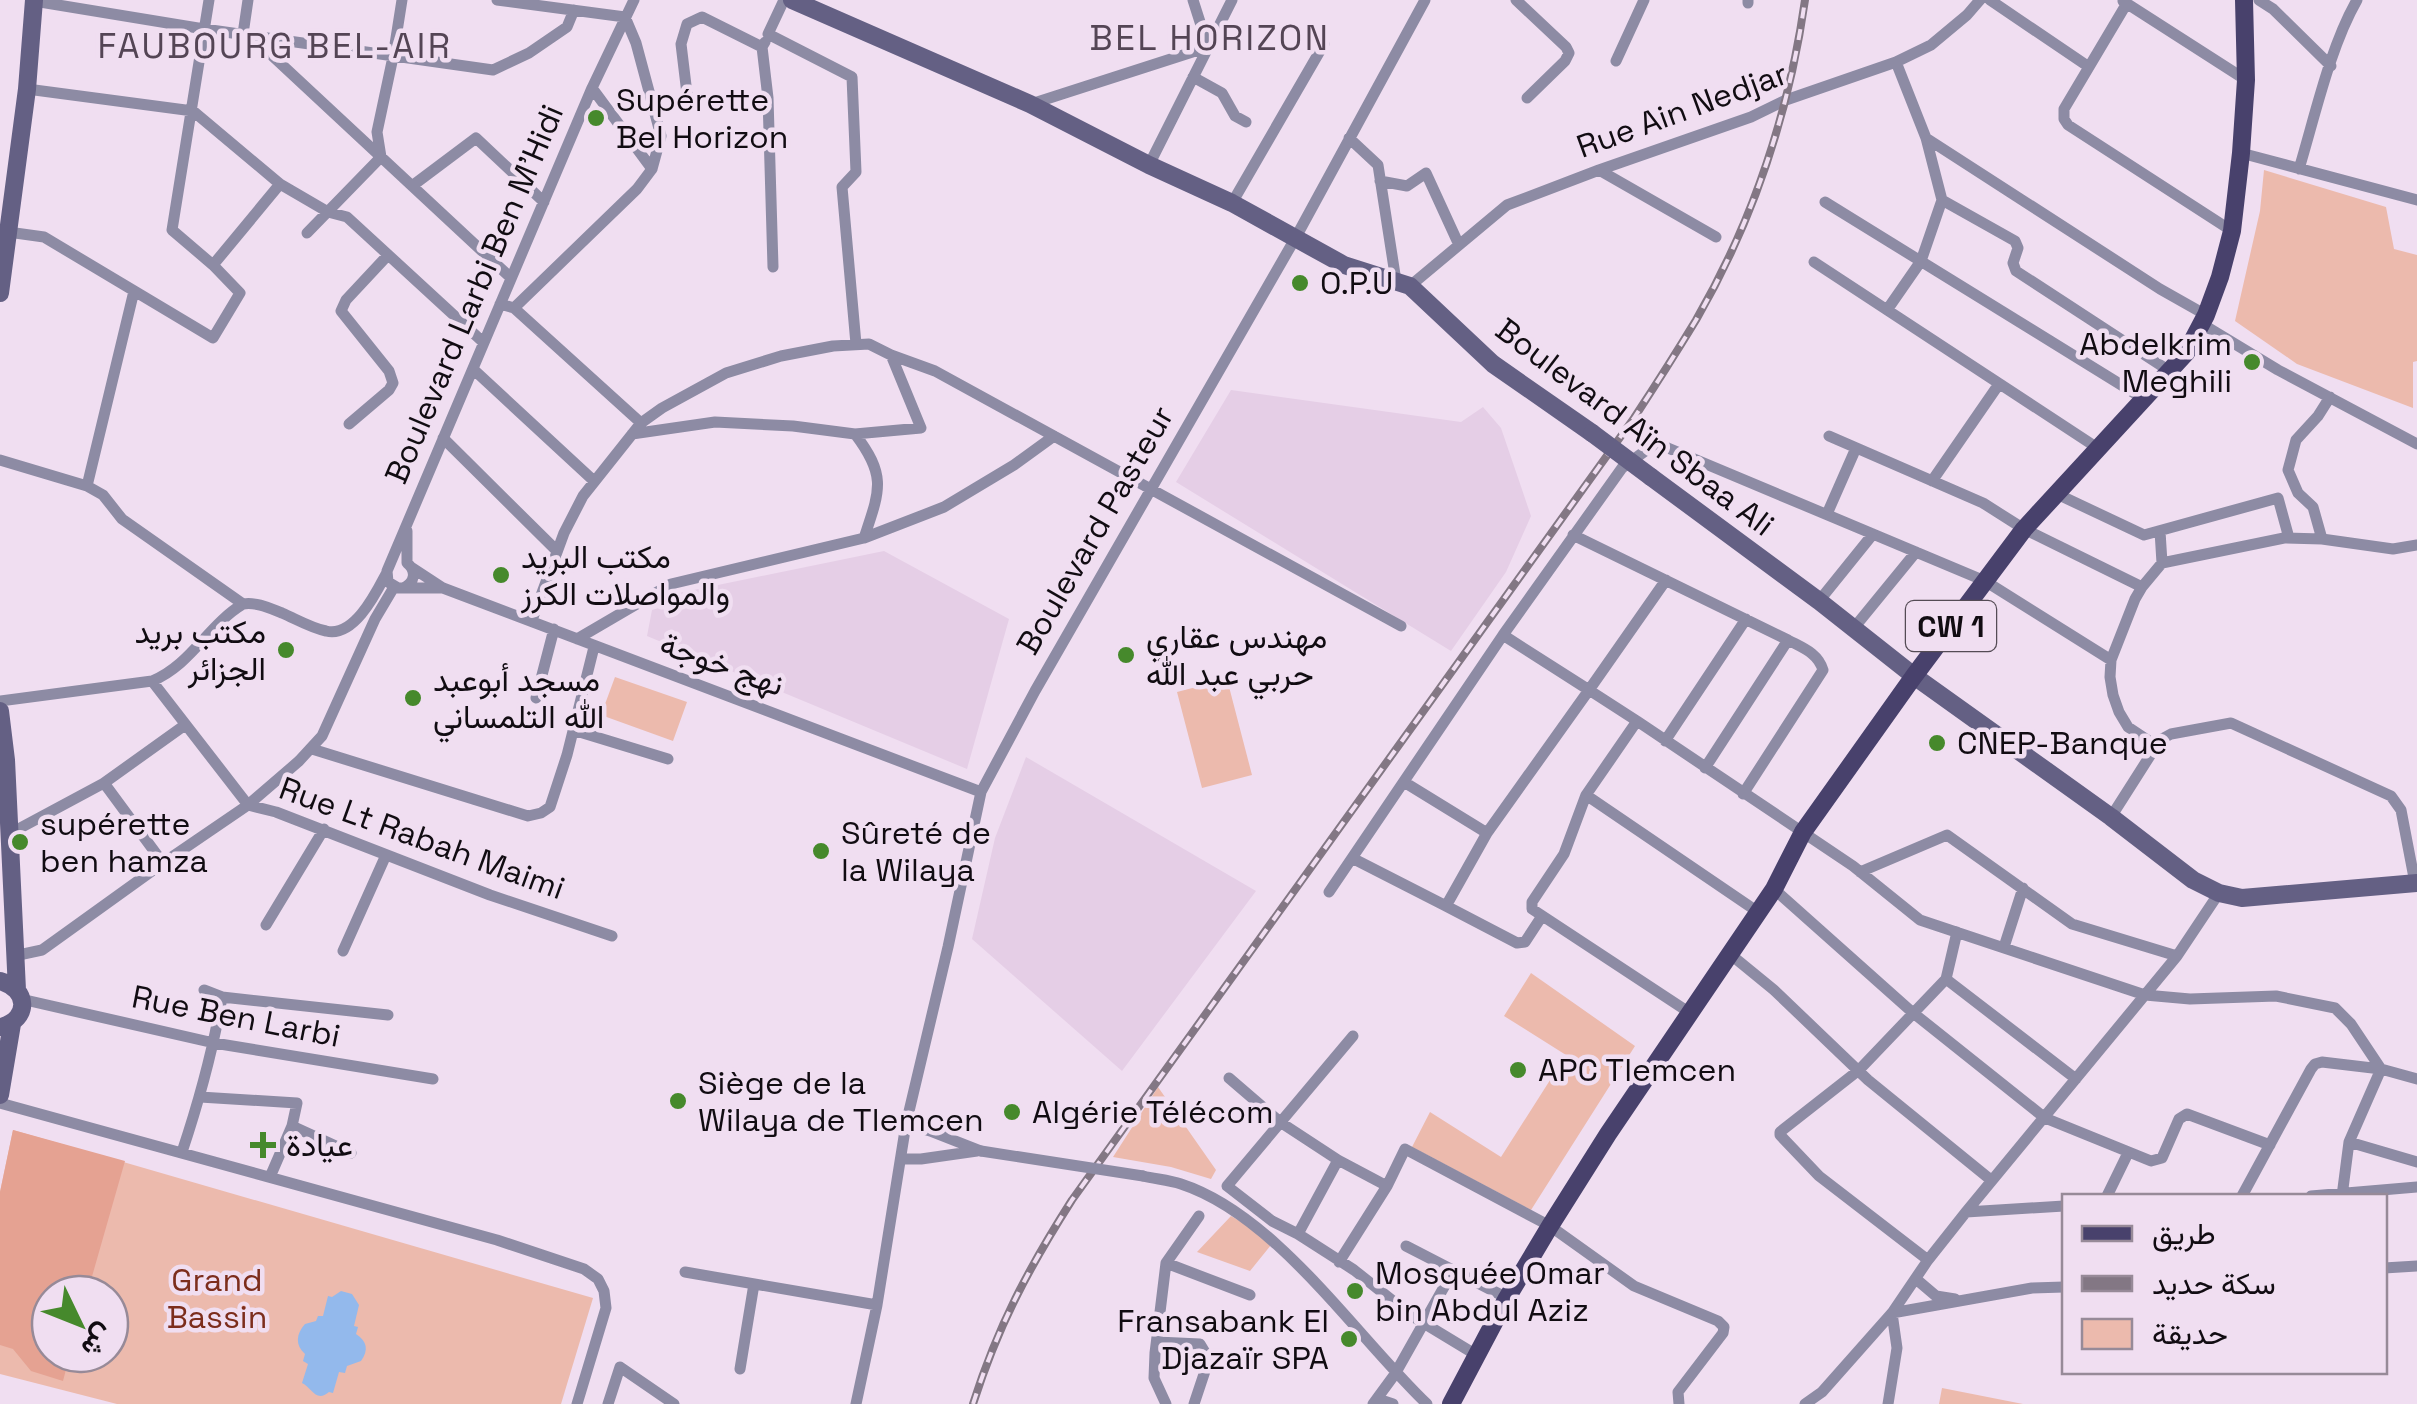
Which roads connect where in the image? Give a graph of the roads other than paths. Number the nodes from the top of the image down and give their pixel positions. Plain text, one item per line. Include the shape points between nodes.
1 (34, 0) edge
2 (209, 0) edge
3 (248, 0) edge
4 (402, 0) edge
5 (497, 0) edge
6 (634, 0) edge
7 (784, 0) edge
8 (792, 0) edge
9 (1192, 0) edge
10 (1232, 0) edge
11 (1425, 0) edge
12 (1516, 0) edge
13 (1644, 0) edge
14 (1980, 0) edge
15 (1990, 0) edge
16 (2244, 0) edge
17 (2259, 0) edge
18 (2358, 0) edge
19 (2124, 2) edge
20 (574, 10) junction
21 (625, 17) junction
22 (204, 29) junction
23 (768, 34) junction
24 (247, 35) junction
25 (1324, 44) dead end
26 (762, 48) junction
27 (1208, 48) junction
28 (393, 57) junction
29 (1616, 61) dead end
30 (1896, 62) junction
31 (2330, 66) junction
32 (2088, 67) junction
33 (1193, 77) junction
34 (2246, 80) junction
35 (592, 88) junction
36 (27, 89) junction
37 (768, 98) junction
38 (1528, 98) dead end
39 (1030, 104) junction
40 (193, 111) junction
41 (1246, 122) dead end
42 (1350, 138) junction
43 (1926, 138) junction
44 (2241, 153) junction
45 (381, 158) junction
46 (1149, 166) junction
47 (652, 169) junction
48 (2299, 169) junction
49 (1599, 170) junction
50 (1380, 182) junction
51 (280, 184) junction
52 (412, 186) junction
53 (1942, 200) junction
54 (2417, 200) edge
55 (544, 202) junction
56 (1826, 202) dead end
57 (1232, 204) junction
58 (328, 212) junction
59 (2232, 231) junction
60 (8, 232) junction
61 (307, 233) dead end
62 (1296, 237) junction
63 (1716, 237) dead end
64 (1459, 246) junction
65 (388, 255) junction
66 (1921, 261) junction
67 (1814, 262) dead end
68 (213, 265) junction
69 (773, 267) dead end
70 (512, 278) junction
71 (1403, 283) junction
72 (134, 292) junction
73 (0, 293) edge
74 (500, 304) junction
75 (514, 308) junction
76 (1887, 310) junction
77 (2204, 320) junction
78 (483, 342) junction
79 (856, 344) junction
80 (892, 356) junction
81 (473, 369) junction
82 (2171, 372) junction
83 (1999, 384) junction
84 (2330, 397) junction
85 (2144, 400) junction
86 (641, 423) junction
87 (350, 424) dead end
88 (632, 434) junction
89 (854, 434) junction
90 (1054, 436) junction
91 (1829, 436) dead end
92 (443, 438) junction
93 (2417, 443) edge
94 (1856, 448) junction
95 (2099, 449) junction
96 (0, 460) edge
97 (1932, 480) junction
98 (594, 481) junction
99 (87, 486) junction
100 (1152, 488) junction
101 (2057, 494) junction
102 (1827, 514) junction
103 (407, 522) junction
104 (2024, 529) junction
105 (2160, 531) junction
106 (1873, 534) junction
107 (1573, 535) junction
108 (864, 538) junction
109 (2289, 538) junction
110 (2322, 539) junction
111 (2417, 545) edge
112 (557, 551) junction
113 (1916, 552) junction
114 (2162, 563) junction
115 (409, 565) junction
116 (387, 571) junction
117 (1666, 580) junction
118 (1985, 581) junction
119 (398, 587) junction
120 (2142, 587) junction
121 (443, 588) junction
122 (1819, 601) junction
123 (243, 604) junction
124 (532, 620) junction
125 (1746, 620) junction
126 (1401, 626) dead end
127 (1853, 628) junction
128 (554, 629) junction
129 (1503, 635) junction
130 (577, 639) junction
131 (1788, 640) junction
132 (594, 646) junction
133 (2111, 660) junction
134 (1914, 676) junction
135 (152, 680) junction
136 (1589, 690) junction
137 (536, 698) dead end
138 (0, 701) edge
139 (0, 711) edge
140 (1636, 721) junction
141 (185, 725) junction
142 (573, 730) junction
143 (1665, 741) junction
144 (2155, 745) junction
145 (312, 749) junction
146 (668, 759) dead end
147 (1705, 768) junction
148 (1404, 782) junction
149 (104, 783) junction
150 (981, 792) junction
151 (1743, 794) junction
152 (1586, 795) junction
153 (248, 805) junction
154 (2110, 817) junction
155 (324, 829) junction
156 (1804, 832) junction
157 (1487, 833) junction
158 (9, 834) junction
159 (386, 855) junction
160 (1352, 858) junction
161 (2414, 859) edge
162 (162, 862) junction
163 (1860, 872) junction
164 (2416, 883) edge
165 (2023, 888) junction
166 (1774, 889) junction
167 (1329, 892) dead end
168 (2218, 893) junction
169 (1446, 906) junction
170 (1758, 912) junction
171 (1542, 916) junction
172 (266, 925) dead end
173 (1957, 932) junction
174 (612, 936) dead end
175 (2004, 948) junction
176 (343, 952) dead end
177 (1730, 954) junction
178 (14, 956) junction
179 (2177, 956) junction
180 (1946, 978) junction
181 (204, 990) dead end
182 (15, 993) edge
183 (2145, 995) junction
184 (222, 997) junction
185 (1912, 1012) junction
186 (1690, 1013) junction
187 (388, 1015) dead end
188 (6, 1026) edge
189 (1353, 1036) dead end
190 (0, 1042) edge
191 (214, 1043) junction
192 (6, 1066) junction
193 (2381, 1069) junction
194 (1859, 1070) junction
195 (1229, 1078) dead end
196 (2076, 1078) junction
197 (433, 1079) dead end
198 (2417, 1079) edge
199 (0, 1095) edge
200 (200, 1097) junction
201 (0, 1103) edge
202 (2045, 1118) junction
203 (1280, 1122) junction
204 (906, 1124) junction
205 (292, 1126) junction
206 (2350, 1142) junction
207 (2270, 1145) junction
208 (980, 1150) junction
209 (182, 1152) junction
210 (352, 1153) dead end
211 (2128, 1153) junction
212 (902, 1159) junction
213 (1338, 1160) junction
214 (2417, 1162) edge
215 (270, 1177) junction
216 (1992, 1180) junction
217 (1386, 1186) junction
218 (2417, 1187) edge
219 (2108, 1194) edge
220 (2243, 1194) edge
221 (2342, 1194) edge
222 (2359, 1194) edge
223 (2062, 1206) edge
224 (1966, 1212) junction
225 (1199, 1216) dead end
226 (1550, 1226) junction
227 (1298, 1234) junction
228 (1406, 1246) dead end
229 (1928, 1260) junction
230 (1340, 1262) junction
231 (1166, 1263) junction
232 (2417, 1266) edge
233 (2387, 1268) edge
234 (1453, 1270) junction
235 (685, 1272) dead end
236 (1916, 1278) junction
237 (754, 1284) junction
238 (2062, 1287) edge
239 (1250, 1295) dead end
240 (1982, 1296) junction
241 (1507, 1298) junction
242 (877, 1305) junction
243 (1892, 1313) junction
244 (1424, 1322) junction
245 (1156, 1342) junction
246 (1478, 1356) junction
247 (740, 1370) dead end
248 (1395, 1374) junction
249 (1376, 1401) edge
250 (857, 1403) edge
251 (577, 1404) edge
252 (608, 1404) edge
253 (674, 1404) edge
254 (1166, 1404) edge
255 (1194, 1404) edge
256 (1393, 1404) edge
257 (1427, 1404) edge
258 (1451, 1404) edge
259 (1679, 1404) edge
260 (1805, 1404) edge
261 (1888, 1404) edge

1 - 22 street
1 - 36 main road
2 - 22 street
3 - 24 street
4 - 28 street
5 - 20 street
6 - 21 street, Boulevard Larbi Ben M'Hidi
7 - 23 street
8 - 39 main road, Boulevard Aïn Sbaa Ali
9 - 27 street
10 - 27 street
11 - 42 street, Boulevard Pasteur
12 - 38 street via 1569,53
13 - 29 street
14 - 30 street, Rue Ain Nedjar via 1931,44
15 - 32 street
16 - 34 main road, CW 1
17 - 31 street
18 - 31 street
19 - 32 street
19 - 34 street
20 - 21 street
20 - 28 street via 567,27 493,70
21 - 35 street, Boulevard Larbi Ben M'Hidi
21 - 47 street via 662,136
22 - 24 street
22 - 40 street
23 - 26 street
23 - 79 street via 852,78 856,172 842,187
24 - 28 street
24 - 45 street
25 - 57 street
26 - 37 street
26 - 37 street via 702,17 686,24 681,44 688,102
27 - 33 street
27 - 39 street
28 - 45 street via 376,132
30 - 43 street
30 - 49 street, Rue Ain Nedjar
31 - 48 street
32 - 59 street via 2064,108 2068,125
33 - 41 street via 1222,93 1234,116
33 - 46 street
34 - 44 main road, CW 1
35 - 47 street
35 - 55 street, Boulevard Larbi Ben M'Hidi
36 - 40 street
36 - 60 main road
37 - 69 street
39 - 46 main road, Boulevard Aïn Sbaa Ali
40 - 51 street
40 - 68 street via 172,230
42 - 50 street via 1378,165
42 - 62 street, Boulevard Pasteur
43 - 53 street
43 - 77 street
44 - 48 street
44 - 59 main road, CW 1
45 - 52 street
45 - 58 street
46 - 57 main road, Boulevard Aïn Sbaa Ali
47 - 75 street
48 - 54 street
49 - 63 street
49 - 64 street, Rue Ain Nedjar via 1507,206
50 - 64 street via 1406,186 1426,173
50 - 71 street
51 - 58 street
51 - 68 street
52 - 55 street via 476,138
52 - 70 street
53 - 66 street
53 - 82 street via 2015,241 2016,271
55 - 70 street, Boulevard Larbi Ben M'Hidi
56 - 66 street
57 - 62 main road, Boulevard Aïn Sbaa Ali
58 - 61 street
58 - 65 street via 346,217
59 - 77 main road, CW 1
60 - 72 street via 44,237
60 - 73 main road
62 - 71 main road, Boulevard Aïn Sbaa Ali via 1344,266
62 - 100 street, Boulevard Pasteur
64 - 71 street, Rue Ain Nedjar
65 - 78 street
65 - 87 street via 341,311 393,384
66 - 76 street
66 - 85 street
67 - 76 street
68 - 72 street via 240,293 213,338
70 - 74 street, Boulevard Larbi Ben M'Hidi
71 - 122 main road, Boulevard Aïn Sbaa Ali, bridge via 1493,364
72 - 99 street
74 - 75 street
74 - 78 street, Boulevard Larbi Ben M'Hidi
75 - 86 street
76 - 83 street
77 - 82 main road, CW 1
77 - 84 street
78 - 81 street, Boulevard Larbi Ben M'Hidi
79 - 80 street
79 - 86 street via 726,374
80 - 89 street via 920,428
80 - 90 street via 936,371
81 - 92 street, Boulevard Larbi Ben M'Hidi
81 - 98 street
82 - 85 main road, CW 1
83 - 95 street
83 - 97 street
84 - 93 street
84 - 110 street via 2296,440 2288,470 2313,508
85 - 95 main road, CW 1
86 - 88 street
88 - 89 street via 714,422
88 - 98 street
89 - 108 street via 877,473
90 - 100 street
90 - 108 street via 944,508
91 - 94 street
92 - 103 street, Boulevard Larbi Ben M'Hidi
92 - 112 street
94 - 97 street
94 - 102 street
95 - 101 main road, CW 1
96 - 99 street
97 - 104 street
98 - 112 street
99 - 123 street via 122,519
100 - 126 street
100 - 150 street, Boulevard Pasteur
101 - 104 main road, CW 1
101 - 105 street via 2144,535
102 - 106 street
102 - 107 street via 1656,443 1622,468
103 - 115 street
103 - 116 street, Boulevard Larbi Ben M'Hidi
104 - 118 main road, CW 1
104 - 120 street
105 - 109 street via 2278,498
105 - 114 street
106 - 113 street
106 - 122 street
107 - 117 street
107 - 129 street
108 - 130 street via 671,584
109 - 110 street
109 - 114 street
110 - 111 street via 2393,549
112 - 124 street
113 - 118 street
113 - 127 street
114 - 120 street
115 - 116 street via 394,562
115 - 119 street via 412,580
115 - 121 street, نهج خوجة
116 - 119 street via 388,582
116 - 123 street, Boulevard Larbi Ben M'Hidi via 343,630 328,632
117 - 125 street
117 - 136 street
118 - 133 street
118 - 134 main road, CW 1
119 - 121 street, نهج خوجة
119 - 145 street via 375,619
120 - 133 street
121 - 124 street, نهج خوجة
122 - 127 main road, Boulevard Aïn Sbaa Ali
123 - 135 street via 175,669
124 - 128 street, نهج خوجة
125 - 131 street
125 - 143 street
127 - 134 main road, Boulevard Aïn Sbaa Ali
128 - 130 street, نهج خوجة
128 - 137 street
129 - 136 street
129 - 148 street
130 - 132 street, نهج خوجة
131 - 147 street
131 - 151 street via 1811,652 1823,670
132 - 142 street
132 - 150 street, نهج خوجة
133 - 144 street via 2119,712
134 - 154 main road, Boulevard Aïn Sbaa Ali
134 - 156 main road, CW 1
135 - 138 street
135 - 141 street, Rue Lt Rabah Maimi
136 - 140 street
136 - 157 street
139 - 158 main road
140 - 143 street
140 - 152 street
141 - 149 street
141 - 153 street, Rue Lt Rabah Maimi
142 - 145 street via 550,807 528,816
142 - 146 street
143 - 147 street
144 - 154 street
144 - 161 street via 2171,734 2231,723 2391,796 2402,810
145 - 153 street
147 - 151 street
148 - 157 street
148 - 160 street
149 - 158 street
149 - 162 street
150 - 204 street, Boulevard Pasteur
151 - 156 street
152 - 170 street
152 - 171 street via 1564,854 1532,902
153 - 155 street, Rue Lt Rabah Maimi
153 - 162 street
154 - 168 main road, Boulevard Aïn Sbaa Ali
155 - 159 street, Rue Lt Rabah Maimi
155 - 172 street
156 - 163 street
156 - 166 main road, CW 1
157 - 169 street
158 - 178 main road
159 - 174 street, Rue Lt Rabah Maimi
159 - 176 street
160 - 167 street
160 - 169 street
161 - 164 street
162 - 178 street via 42,950
163 - 165 street via 1947,836
163 - 173 street via 1920,920
164 - 168 main road, Boulevard Aïn Sbaa Ali via 2242,898
165 - 175 street
165 - 179 street via 2072,924
166 - 170 main road, CW 1
166 - 185 street
168 - 179 street
169 - 171 street via 1522,944
170 - 177 main road, CW 1
171 - 186 street
173 - 175 street
173 - 180 street
175 - 183 street
177 - 186 main road, CW 1
177 - 194 street
178 - 182 main road
179 - 183 street
180 - 185 street
180 - 196 street
181 - 184 street
182 - 188 main road via 17,1020
182 - 191 street, Rue Ben Larbi
183 - 193 street via 2276,996 2335,1008
183 - 196 street
184 - 187 street
184 - 191 street
185 - 194 street
185 - 202 street
186 - 226 main road, CW 1
188 - 192 main road
189 - 203 street
190 - 192 main road
191 - 197 street, Rue Ben Larbi
191 - 200 street
192 - 199 main road
193 - 198 street
193 - 206 street
193 - 207 street via 2315,1064
194 - 216 street
194 - 229 street via 1780,1135 1819,1176
195 - 203 street
196 - 202 street
200 - 205 street via 297,1102
200 - 209 street
201 - 209 street
202 - 211 street
202 - 216 street
203 - 213 street
203 - 227 street via 1226,1186
204 - 208 street
204 - 212 street, Boulevard Pasteur
205 - 210 street
205 - 215 street
206 - 214 street
206 - 221 street
207 - 211 street via 2187,1114 2162,1158
207 - 220 street
208 - 212 street
208 - 248 street, bridge via 1143,1176 1216,1200 1265,1234
209 - 215 street
211 - 219 street
212 - 242 street, Boulevard Pasteur
213 - 217 street
213 - 227 street
215 - 251 street via 584,1269 598,1280 606,1308
216 - 224 street
217 - 226 street via 1406,1149
217 - 230 street
218 - 222 street
223 - 224 street
224 - 229 street
225 - 231 street
226 - 241 main road, CW 1
226 - 259 street via 1634,1286 1724,1327 1678,1392
227 - 230 street
228 - 234 street
229 - 236 street
230 - 244 street
231 - 239 street
231 - 245 street
232 - 233 street
234 - 241 street
234 - 244 street
235 - 237 street
236 - 240 street via 1936,1296
236 - 243 street
237 - 242 street
237 - 247 street
238 - 240 street
240 - 243 street
241 - 246 main road, CW 1
242 - 250 street, Boulevard Pasteur
243 - 260 street
243 - 261 street via 1897,1348
244 - 246 street
244 - 248 street
245 - 254 street via 1154,1378
245 - 255 street via 1206,1350
246 - 258 main road, CW 1
248 - 249 street
248 - 257 street
249 - 256 street
252 - 253 street via 620,1367

